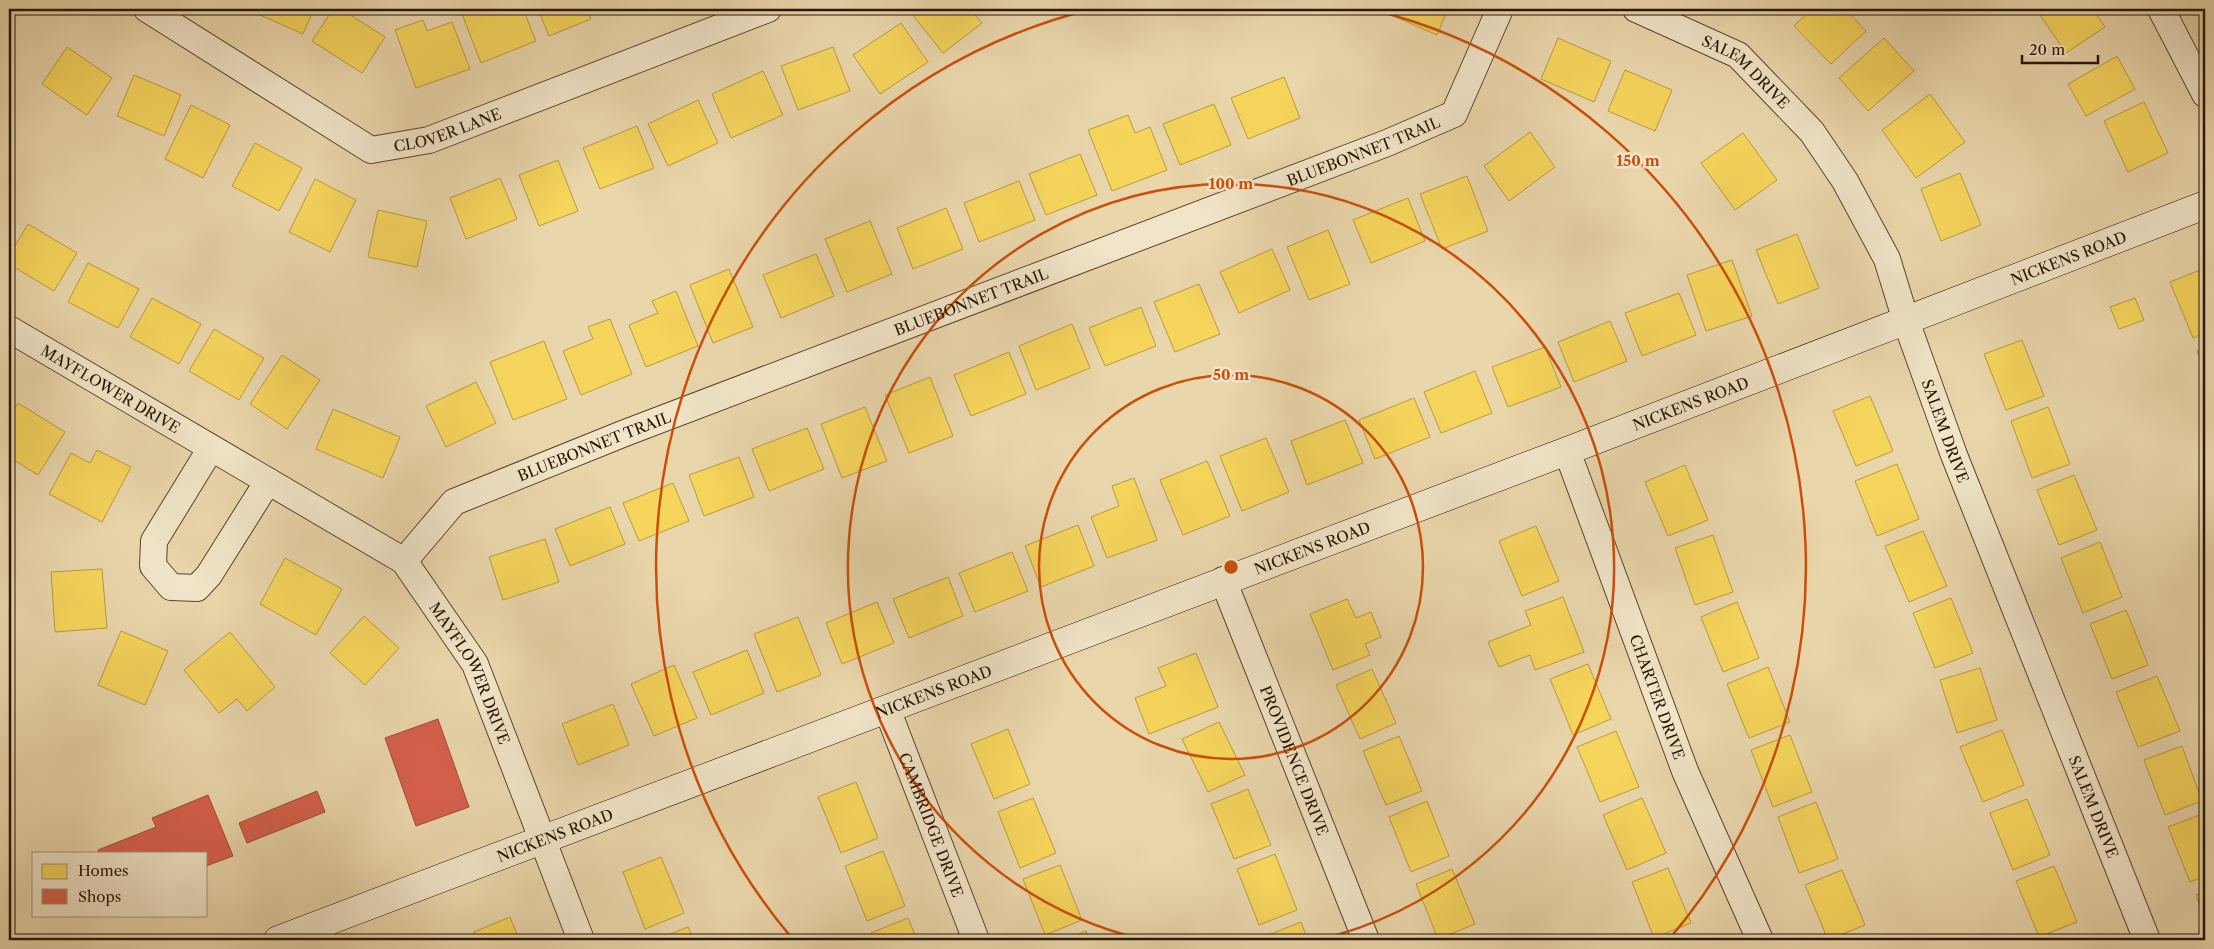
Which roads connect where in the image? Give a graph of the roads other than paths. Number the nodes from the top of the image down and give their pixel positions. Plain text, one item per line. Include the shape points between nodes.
1 (147, 9) edge
2 (768, 9) edge
3 (1500, 9) edge
4 (1636, 9) edge
5 (2161, 9) edge
6 (2205, 94) edge
7 (2205, 205) edge
8 (1906, 321) junction
9 (9, 329) edge
10 (211, 448) junction
11 (1567, 451) junction
12 (268, 481) junction
13 (404, 561) junction
14 (1223, 580) junction
15 (887, 709) junction
16 (543, 838) junction
17 (278, 940) edge
18 (581, 940) edge
19 (976, 940) edge
20 (1366, 940) edge
21 (1760, 940) edge
22 (2147, 940) edge

1 - 2 street, CLOVER LANE via 370,150 429,140
3 - 13 street, BLUEBONNET TRAIL via 1454,114 1387,143 625,432 454,502
4 - 8 street, SALEM DRIVE via 1738,55 1812,132 1845,181 1887,259
5 - 6 street
7 - 8 street, NICKENS ROAD
8 - 11 street, NICKENS ROAD
8 - 22 street, SALEM DRIVE via 1954,455
9 - 10 street, MAYFLOWER DRIVE
10 - 12 street, MAYFLOWER DRIVE
10 - 12 street via 154,541 153,566 171,587 197,588
11 - 14 street, NICKENS ROAD
11 - 21 street, CHARTER DRIVE via 1685,771
12 - 13 street, MAYFLOWER DRIVE
13 - 16 street, MAYFLOWER DRIVE via 475,664
14 - 15 street, NICKENS ROAD
14 - 20 street, PROVIDENCE DRIVE
15 - 16 street, NICKENS ROAD
15 - 19 street, CAMBRIDGE DRIVE
16 - 17 street, NICKENS ROAD
16 - 18 street, MAYFLOWER DRIVE

